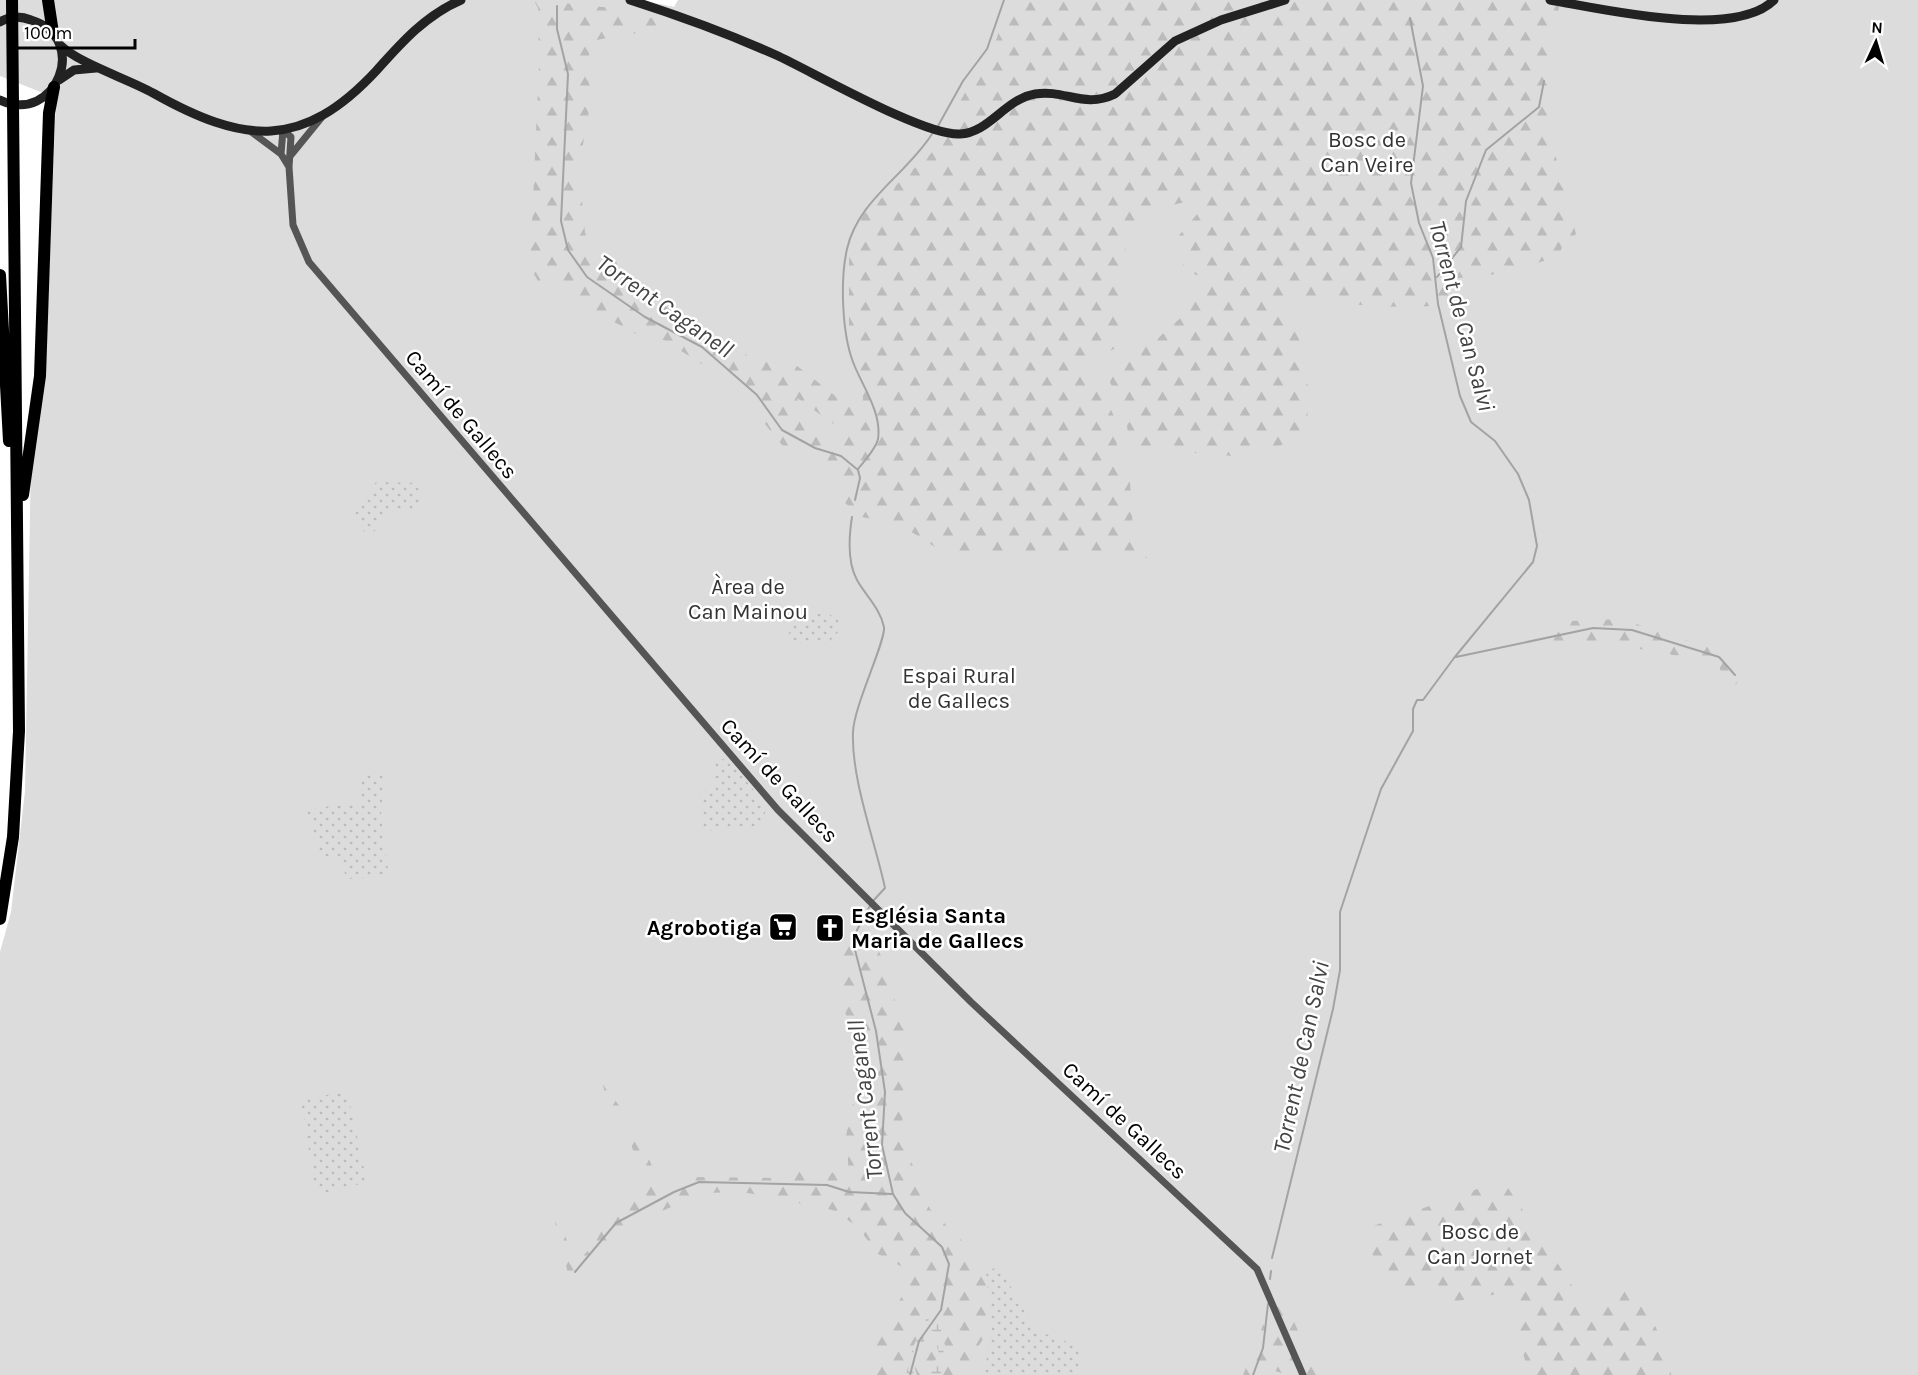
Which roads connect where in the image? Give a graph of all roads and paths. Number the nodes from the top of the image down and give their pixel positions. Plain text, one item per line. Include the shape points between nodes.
1 (48, 0) edge
2 (461, 0) edge
3 (630, 0) edge
4 (1286, 0) edge
5 (1550, 0) edge
6 (1774, 0) edge
7 (12, 2) edge
8 (0, 22) edge
9 (53, 33) junction
10 (60, 45) junction
11 (107, 70) junction
12 (56, 84) junction
13 (0, 100) edge
14 (323, 116) junction
15 (283, 130) junction
16 (250, 131) junction
17 (281, 154) junction
18 (291, 155) junction
19 (290, 167) junction
20 (0, 275) edge
21 (17, 502) junction
22 (17, 524) junction
23 (0, 919) edge
24 (1303, 1375) edge

1 - 9 highway
2 - 14 main road via 435,13 366,81
3 - 4 main road via 751,44 919,124 958,135 974,131 1020,98 1036,93 1087,101 1104,99 1115,94 1175,41 1221,20
5 - 6 main road via 1695,20 1750,15
7 - 21 highway
8 - 9 main road via 28,18
9 - 10 main road
10 - 11 main road via 72,55
10 - 12 main road via 63,63
11 - 12 main road via 82,68
11 - 16 main road via 199,118
12 - 13 main road via 44,96 28,103
12 - 22 highway via 50,113 40,376
14 - 15 main road
14 - 18 street
15 - 16 main road
15 - 17 street
15 - 18 street, Camí de Gallecs via 291,137
16 - 17 street
17 - 19 street
18 - 19 street, Camí de Gallecs
19 - 24 street, Camí de Gallecs via 293,225 309,262 778,810 971,1002 1257,1269
20 - 21 highway via 9,462
21 - 22 highway
22 - 23 highway via 17,794

